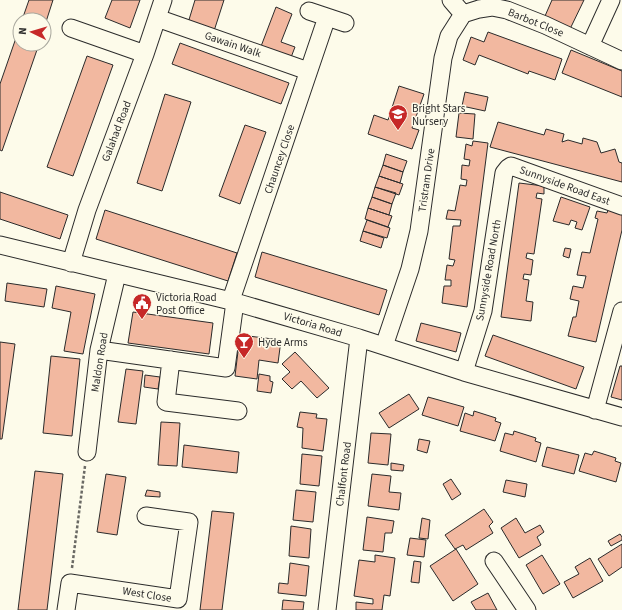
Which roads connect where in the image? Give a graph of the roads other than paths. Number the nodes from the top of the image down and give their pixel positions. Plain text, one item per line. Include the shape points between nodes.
1 (162, 0) edge
2 (451, 0) edge
3 (611, 0) edge
4 (309, 11) dead end
5 (463, 14) junction
6 (327, 17) junction
7 (157, 18) junction
8 (345, 23) dead end
9 (71, 28) dead end
10 (590, 46) junction
11 (145, 54) junction
12 (622, 61) edge
13 (308, 70) junction
14 (508, 168) joint
15 (622, 206) edge
16 (0, 245) edge
17 (70, 263) junction
18 (117, 274) junction
19 (233, 301) junction
20 (622, 311) edge
21 (359, 338) junction
22 (384, 346) junction
23 (99, 350) junction
24 (171, 360) junction
25 (464, 372) junction
26 (594, 410) junction
27 (238, 411) dead end
28 (622, 417) edge
29 (87, 452) road end
30 (146, 516) dead end
31 (494, 561) dead end
32 (66, 610) edge
33 (327, 610) edge
34 (527, 610) edge

1 - 7 street, Galahad Road
2 - 5 street
3 - 10 street
4 - 6 street
5 - 10 street, Barbot Close via 492,7 507,10
5 - 22 street, Tristram Drive via 449,36 443,58 419,231 408,276
6 - 8 street
6 - 13 street, Chauncey Close
7 - 11 street, Galahad Road
7 - 13 street, Gawain Walk
9 - 11 street
10 - 12 street, Barbot Close
11 - 17 street, Galahad Road
13 - 19 street, Chauncey Close
14 - 15 street, Sunnyside Road East via 511,166
14 - 25 street, Sunnyside Road North via 504,173 484,311
16 - 17 street, Victoria Road
17 - 18 street, Victoria Road
18 - 19 street, Victoria Road
18 - 23 street, Maldon Road
19 - 21 street, Victoria Road
19 - 24 street, Chauncey Close via 226,368
20 - 26 street
21 - 22 street, Victoria Road
21 - 33 street, Chalfont Road
22 - 25 street, Victoria Road
23 - 24 street
23 - 29 street, Maldon Road
24 - 27 street via 166,402
25 - 26 street, Victoria Road
26 - 28 street, Victoria Road
30 - 32 street, West Close via 189,522 178,599 70,583
31 - 34 street

